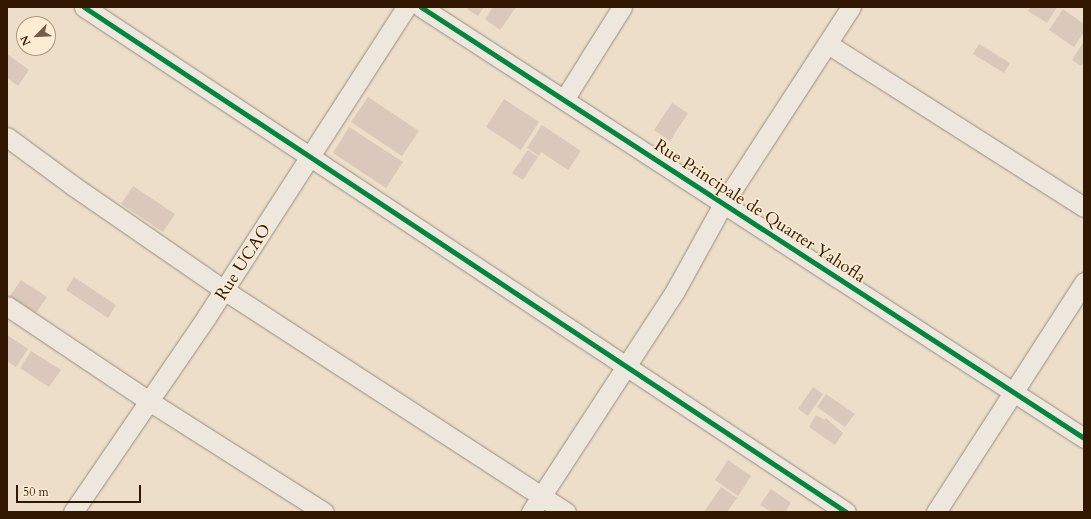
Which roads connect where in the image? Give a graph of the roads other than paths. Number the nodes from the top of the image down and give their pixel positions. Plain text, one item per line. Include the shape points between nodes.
1 (84, 7) edge
2 (406, 7) edge
3 (421, 7) edge
4 (622, 7) edge
5 (851, 7) edge
6 (828, 44) junction
7 (565, 98) junction
8 (7, 137) edge
9 (311, 158) junction
10 (723, 204) junction
11 (1084, 207) edge
12 (1084, 282) edge
13 (224, 290) junction
14 (7, 306) edge
15 (628, 365) junction
16 (1013, 392) junction
17 (149, 401) junction
18 (1084, 438) edge
19 (541, 496) junction
20 (73, 512) edge
21 (324, 512) edge
22 (531, 512) edge
23 (566, 512) edge
24 (846, 512) edge
25 (936, 512) edge

1 - 9 street
2 - 9 street, Rue UCAO
3 - 7 street, Rue Principale de Quarter Yahofla
4 - 7 street
5 - 6 street
6 - 10 street
6 - 11 street
7 - 10 street, Rue Principale de Quarter Yahofla
8 - 13 street
9 - 13 street, Rue UCAO
9 - 15 street
10 - 15 street via 675,291
10 - 16 street, Rue Principale de Quarter Yahofla
12 - 16 street
13 - 17 street, Rue UCAO
13 - 19 street
14 - 17 street
15 - 19 street
15 - 24 street
16 - 18 street, Rue Principale de Quarter Yahofla
16 - 25 street
17 - 20 street, Rue UCAO
17 - 21 street
19 - 22 street
19 - 23 street

